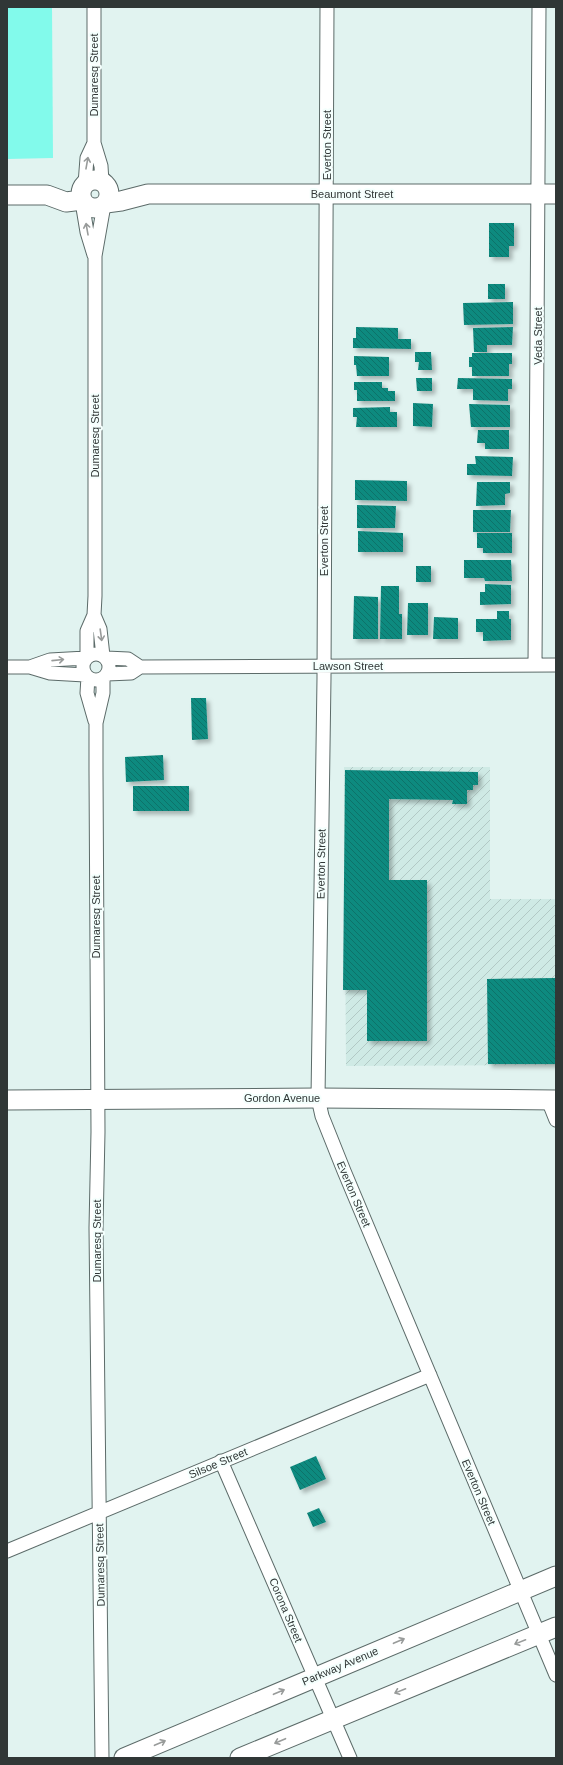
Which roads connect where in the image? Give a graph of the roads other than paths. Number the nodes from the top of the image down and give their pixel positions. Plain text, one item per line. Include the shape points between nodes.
1 (94, 7) edge
2 (327, 7) edge
3 (539, 7) edge
4 (94, 143) junction
5 (94, 193) junction
6 (326, 194) junction
7 (547, 194) edge
8 (7, 195) edge
9 (95, 256) junction
10 (94, 615) junction
11 (87, 657) junction
12 (105, 657) junction
13 (535, 665) junction
14 (556, 665) edge
15 (30, 666) junction
16 (323, 666) junction
17 (7, 667) edge
18 (140, 667) junction
19 (86, 676) junction
20 (105, 676) junction
21 (96, 723) junction
22 (318, 1098) junction
23 (97, 1099) junction
24 (7, 1100) edge
25 (552, 1100) edge
26 (556, 1120) edge
27 (430, 1375) junction
28 (221, 1461) junction
29 (99, 1513) junction
30 (7, 1551) edge
31 (556, 1576) edge
32 (521, 1590) junction
33 (556, 1626) edge
34 (539, 1634) junction
35 (556, 1674) edge
36 (315, 1677) junction
37 (333, 1719) junction
38 (102, 1758) edge
39 (124, 1758) edge
40 (240, 1758) edge
41 (350, 1758) edge

1 - 4 street, Dumaresq Street
2 - 6 street, Everton Street
3 - 7 street, Veda Street
4 - 5 street, Dumaresq Street via 101,166
5 -> 4 street, Dumaresq Street via 87,158
5 - 6 main road, Beaumont Street via 130,188 148,194
5 - 8 main road, Beaumont Street via 57,189 47,195
5 - 9 street, Dumaresq Street
9 -> 5 street, Dumaresq Street via 87,232
6 - 7 main road, Beaumont Street
6 - 16 street, Everton Street
7 - 13 street, Veda Street
9 - 10 street, Dumaresq Street
10 - 11 street, Dumaresq Street via 87,630
10 -> 12 street, Dumaresq Street via 100,629
11 - 12 street via 95,654
15 -> 11 street via 50,660
11 - 19 street via 83,665
12 - 18 street, Lawson Street via 128,659
12 - 20 street via 110,667
13 - 14 street, Lawson Street
13 - 16 street, Lawson Street
15 - 17 street
15 - 19 street via 50,673
16 - 18 street, Lawson Street
16 - 22 street, Everton Street
18 - 20 street, Lawson Street via 131,672
19 - 20 street via 96,680
19 - 21 street, Dumaresq Street via 87,693
20 - 21 street, Dumaresq Street
21 - 23 street, Dumaresq Street
22 - 23 main road, Gordon Avenue
22 - 25 main road, Gordon Avenue
22 - 27 street, Everton Street via 322,1116
23 - 24 main road, Gordon Avenue
23 - 29 street, Dumaresq Street
25 - 26 street
27 - 28 street, Silsoe Street
27 - 32 street, Everton Street
28 - 29 street, Silsoe Street
28 - 36 street, Corona Street
29 - 30 street, Silsoe Street
29 - 38 street, Dumaresq Street
31 - 32 main road, Parkway Avenue
32 - 34 street, Everton Street
36 -> 32 main road, Parkway Avenue
33 - 34 main road
34 - 35 street, Everton Street
34 -> 37 main road
36 - 37 street, Corona Street
39 -> 36 main road, Parkway Avenue
37 -> 40 main road
37 - 41 street, Corona Street

